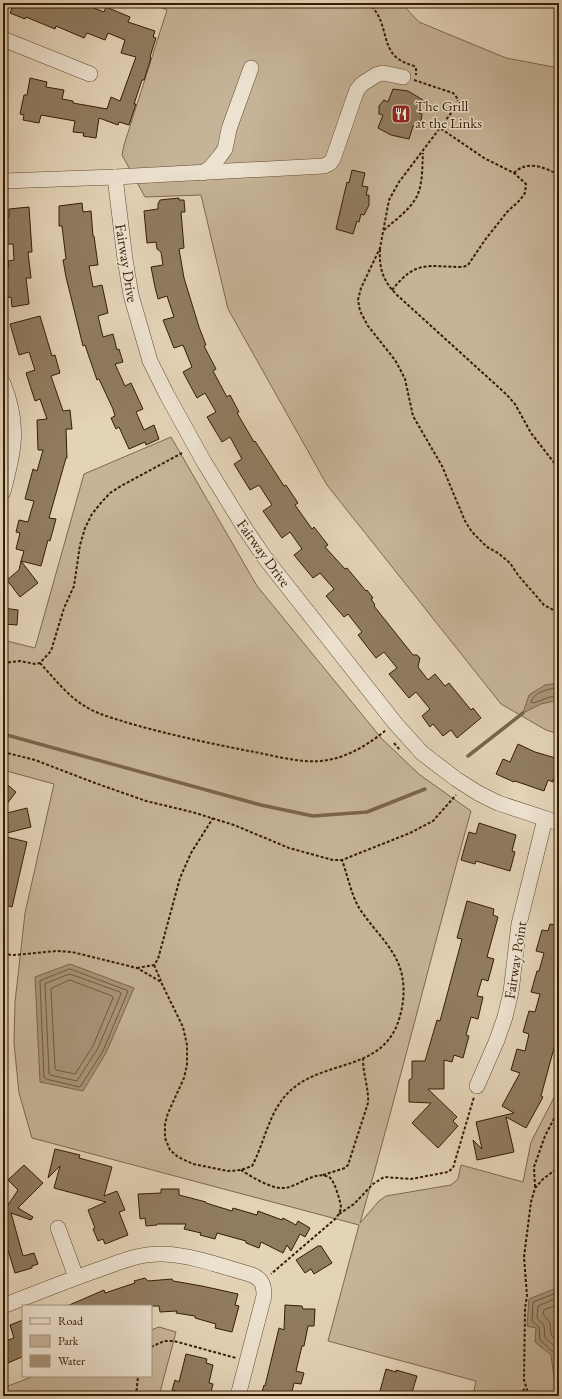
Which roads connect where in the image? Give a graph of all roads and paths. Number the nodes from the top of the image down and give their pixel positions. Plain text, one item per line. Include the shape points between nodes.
1 (368, 3) edge
2 (3, 40) edge
3 (251, 68) dead end
4 (90, 74) dead end
5 (410, 79) junction
6 (440, 128) junction
7 (423, 151) junction
8 (202, 173) junction
9 (514, 173) junction
10 (559, 175) edge
11 (115, 177) junction
12 (3, 181) edge
13 (383, 231) junction
14 (380, 248) junction
15 (392, 290) junction
16 (3, 383) edge
17 (182, 453) dead end
18 (559, 470) edge
19 (3, 492) edge
20 (559, 613) edge
21 (3, 663) edge
22 (40, 663) junction
23 (395, 723) junction
24 (3, 752) edge
25 (464, 785) junction
26 (213, 818) junction
27 (549, 825) edge
28 (342, 860) junction
29 (3, 954) edge
30 (154, 965) junction
31 (137, 968) junction
32 (161, 982) junction
33 (363, 1059) junction
34 (477, 1086) joint
35 (559, 1109) edge
36 (559, 1167) edge
37 (241, 1170) junction
38 (322, 1175) junction
39 (535, 1188) junction
40 (338, 1215) junction
41 (58, 1228) dead end
42 (76, 1277) junction
43 (262, 1282) junction
44 (3, 1306) edge
45 (152, 1346) edge
46 (247, 1361) junction
47 (138, 1377) edge
48 (526, 1386) junction
49 (136, 1396) edge
50 (238, 1396) edge
51 (521, 1396) edge
52 (529, 1396) edge

1 - 5 path via 383,25 391,53 416,68
2 - 4 street
3 - 8 street via 224,149 210,168
5 - 6 path via 457,96 456,108
5 - 8 street via 383,73 362,84 330,163 320,167
6 - 7 path
6 - 9 path via 484,158
7 - 13 path via 392,193
7 - 13 path via 422,175 417,196
8 - 11 street
9 - 10 path via 526,165 537,166
9 - 15 path via 526,184 525,193 507,212 468,265 413,269 403,276
11 - 12 street
11 - 23 street, Fairway Drive via 131,295 150,361 167,395 224,496 261,552
13 - 14 path
14 - 15 path via 382,273
14 - 20 path via 359,293 360,311 401,371 413,416 442,466 472,532 487,547 510,563 544,605
15 - 18 path via 506,394
16 - 19 street via 12,411 14,429 13,448
17 - 22 path via 120,486 110,493 92,514 80,545 74,586 64,608 51,651
21 - 22 path
22 - 23 path via 75,699 101,714 205,742 289,759 320,761 350,754
23 - 25 street, Fairway Drive via 422,753
24 - 26 path via 35,760 146,801
25 - 27 street, Fairway Drive
25 - 28 path via 432,821 410,833
26 - 28 path via 289,848
26 - 30 path via 191,853 180,878 160,953
27 - 34 street, Fairway Point via 519,924 511,992 505,1017
28 - 33 path via 358,905 398,961 404,989 399,1021 393,1035 376,1052
29 - 31 path via 72,952
30 - 31 path
30 - 32 path
31 - 32 path
32 - 37 path via 183,1027 187,1045 184,1078 165,1124 165,1138 170,1150 193,1164 228,1171
33 - 37 path via 300,1082 288,1092 273,1116 252,1166
33 - 38 path via 368,1103 348,1165
34 - 40 path via 453,1168 448,1172 411,1179 384,1177
35 - 39 path via 545,1136 534,1167
36 - 39 path
37 - 38 path via 254,1178 285,1188
38 - 40 path via 332,1180 340,1201
39 - 48 path via 524,1257 527,1296 524,1364
40 - 43 path
41 - 42 street
42 - 43 street via 135,1257 161,1254 183,1256 252,1275
42 - 44 street
43 - 46 street via 264,1296
45 - 46 path via 164,1340 174,1341
46 - 50 street
47 - 49 path
48 - 51 path
48 - 52 path

